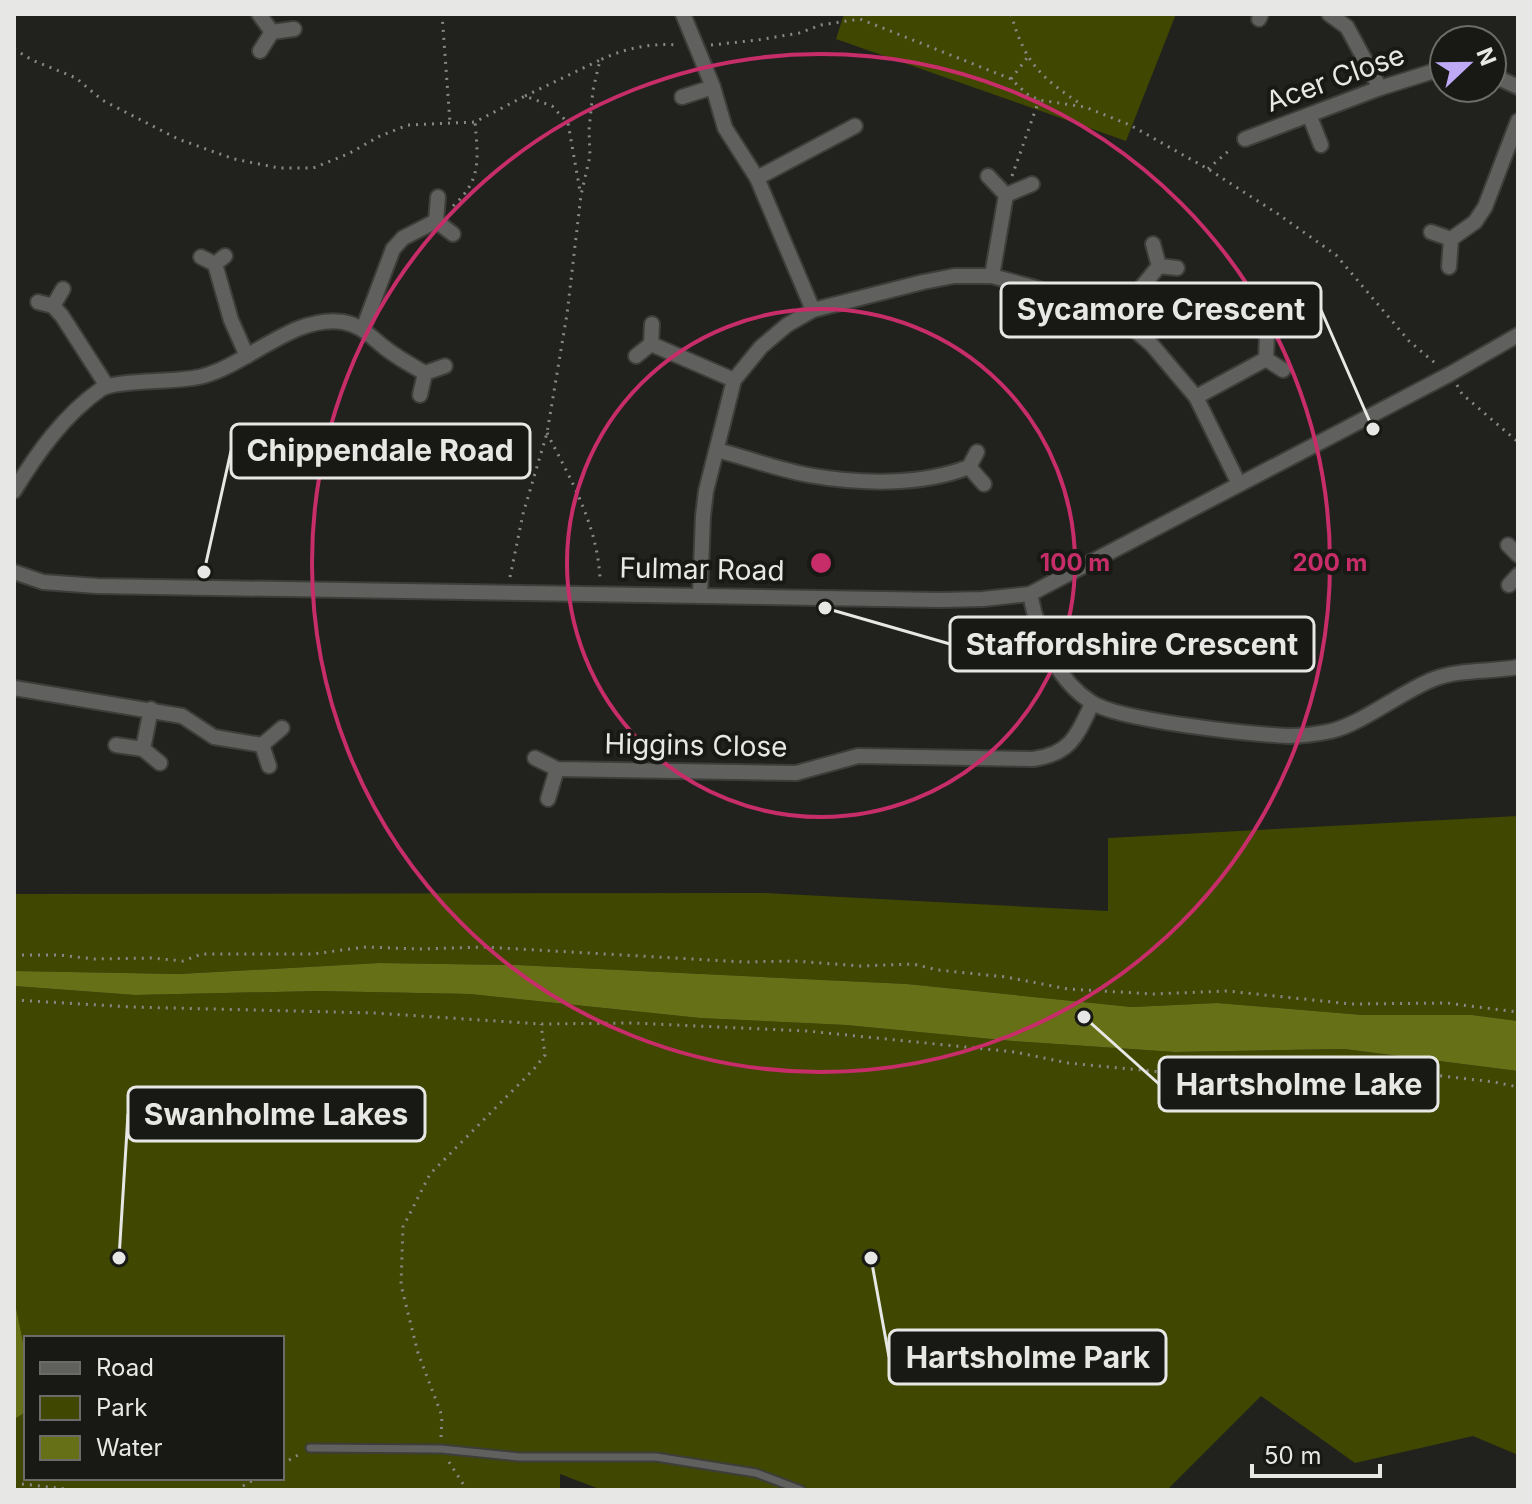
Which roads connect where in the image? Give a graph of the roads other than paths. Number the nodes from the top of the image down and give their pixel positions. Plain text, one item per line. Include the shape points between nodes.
1 (259, 14) edge
2 (683, 14) edge
3 (1329, 14) edge
4 (294, 29) dead end
5 (272, 32) junction
6 (260, 51) dead end
7 (1428, 73) edge
8 (713, 87) junction
9 (1380, 88) junction
10 (682, 97) dead end
11 (1310, 117) junction
12 (1518, 121) edge
13 (855, 126) dead end
14 (1245, 139) road end
15 (1321, 145) dead end
16 (988, 176) dead end
17 (757, 178) junction
18 (1032, 184) dead end
19 (1006, 195) junction
20 (438, 197) dead end
21 (436, 221) junction
22 (1431, 232) dead end
23 (453, 234) dead end
24 (1451, 239) junction
25 (1153, 244) dead end
26 (201, 257) dead end
27 (1159, 266) junction
28 (1449, 267) dead end
29 (1177, 268) dead end
30 (992, 276) junction
31 (63, 289) dead end
32 (38, 302) dead end
33 (53, 306) junction
34 (813, 310) junction
35 (1118, 316) junction
36 (652, 324) dead end
37 (363, 329) junction
38 (1267, 334) dead end
39 (1518, 335) edge
40 (651, 344) junction
41 (247, 356) junction
42 (636, 356) dead end
43 (1266, 359) junction
44 (445, 366) dead end
45 (1283, 370) dead end
46 (425, 373) junction
47 (734, 380) junction
48 (107, 386) junction
49 (420, 395) dead end
50 (1196, 397) junction
51 (717, 450) junction
52 (977, 452) dead end
53 (969, 467) junction
54 (984, 484) dead end
55 (1239, 484) junction
56 (14, 491) edge
57 (14, 572) edge
58 (700, 594) junction
59 (1030, 594) junction
60 (1518, 667) edge
61 (14, 688) edge
62 (1092, 704) junction
63 (151, 709) junction
64 (282, 728) dead end
65 (116, 745) dead end
66 (262, 745) junction
67 (143, 749) junction
68 (535, 758) dead end
69 (160, 763) dead end
70 (269, 766) dead end
71 (557, 769) junction
72 (548, 799) dead end
73 (310, 1448) road end
74 (801, 1490) edge

1 - 5 street
2 - 8 street
3 - 9 street via 1347,27
4 - 5 street
5 - 6 street
7 - 9 street, Acer Close
8 - 10 street
8 - 17 street via 725,128
9 - 11 street, Acer Close
11 - 14 street, Acer Close
11 - 15 street
12 - 24 street via 1485,207 1475,222
13 - 17 street
16 - 19 street
17 - 34 street
18 - 19 street
19 - 30 street
20 - 21 street
21 - 23 street
21 - 37 street via 393,249
22 - 24 street
24 - 28 street
25 - 27 street
26 - 41 street via 220,260 231,320
27 - 29 street
27 - 35 street
30 - 34 street via 954,276
30 - 35 street
31 - 33 street
32 - 33 street
33 - 48 street
34 - 47 street via 770,340
35 - 50 street via 1152,345
36 - 40 street
37 - 41 street via 326,321 300,328
37 - 46 street
38 - 43 street
39 - 55 street, Fulmar Road
40 - 42 street
40 - 47 street
41 - 48 street via 200,378
43 - 45 street
43 - 50 street
44 - 46 street
46 - 49 street
47 - 51 street
48 - 56 street via 59,428
50 - 55 street
51 - 53 street via 807,475 848,479 926,479
51 - 58 street via 703,516
52 - 53 street
53 - 54 street
55 - 59 street, Fulmar Road
57 - 58 street, Fulmar Road via 43,582 97,586
58 - 59 street, Fulmar Road via 941,600
59 - 62 street via 1050,657
60 - 62 street via 1437,677 1335,730 1315,734 1175,723
61 - 63 street
62 - 71 street, Higgins Close via 1077,734 1052,757 858,756 796,773
63 - 66 street via 182,716 214,737
63 - 67 street
64 - 66 street
65 - 67 street
66 - 70 street
67 - 69 street
68 - 71 street, Higgins Close
71 - 72 street
73 - 74 lane via 656,1457 756,1473

